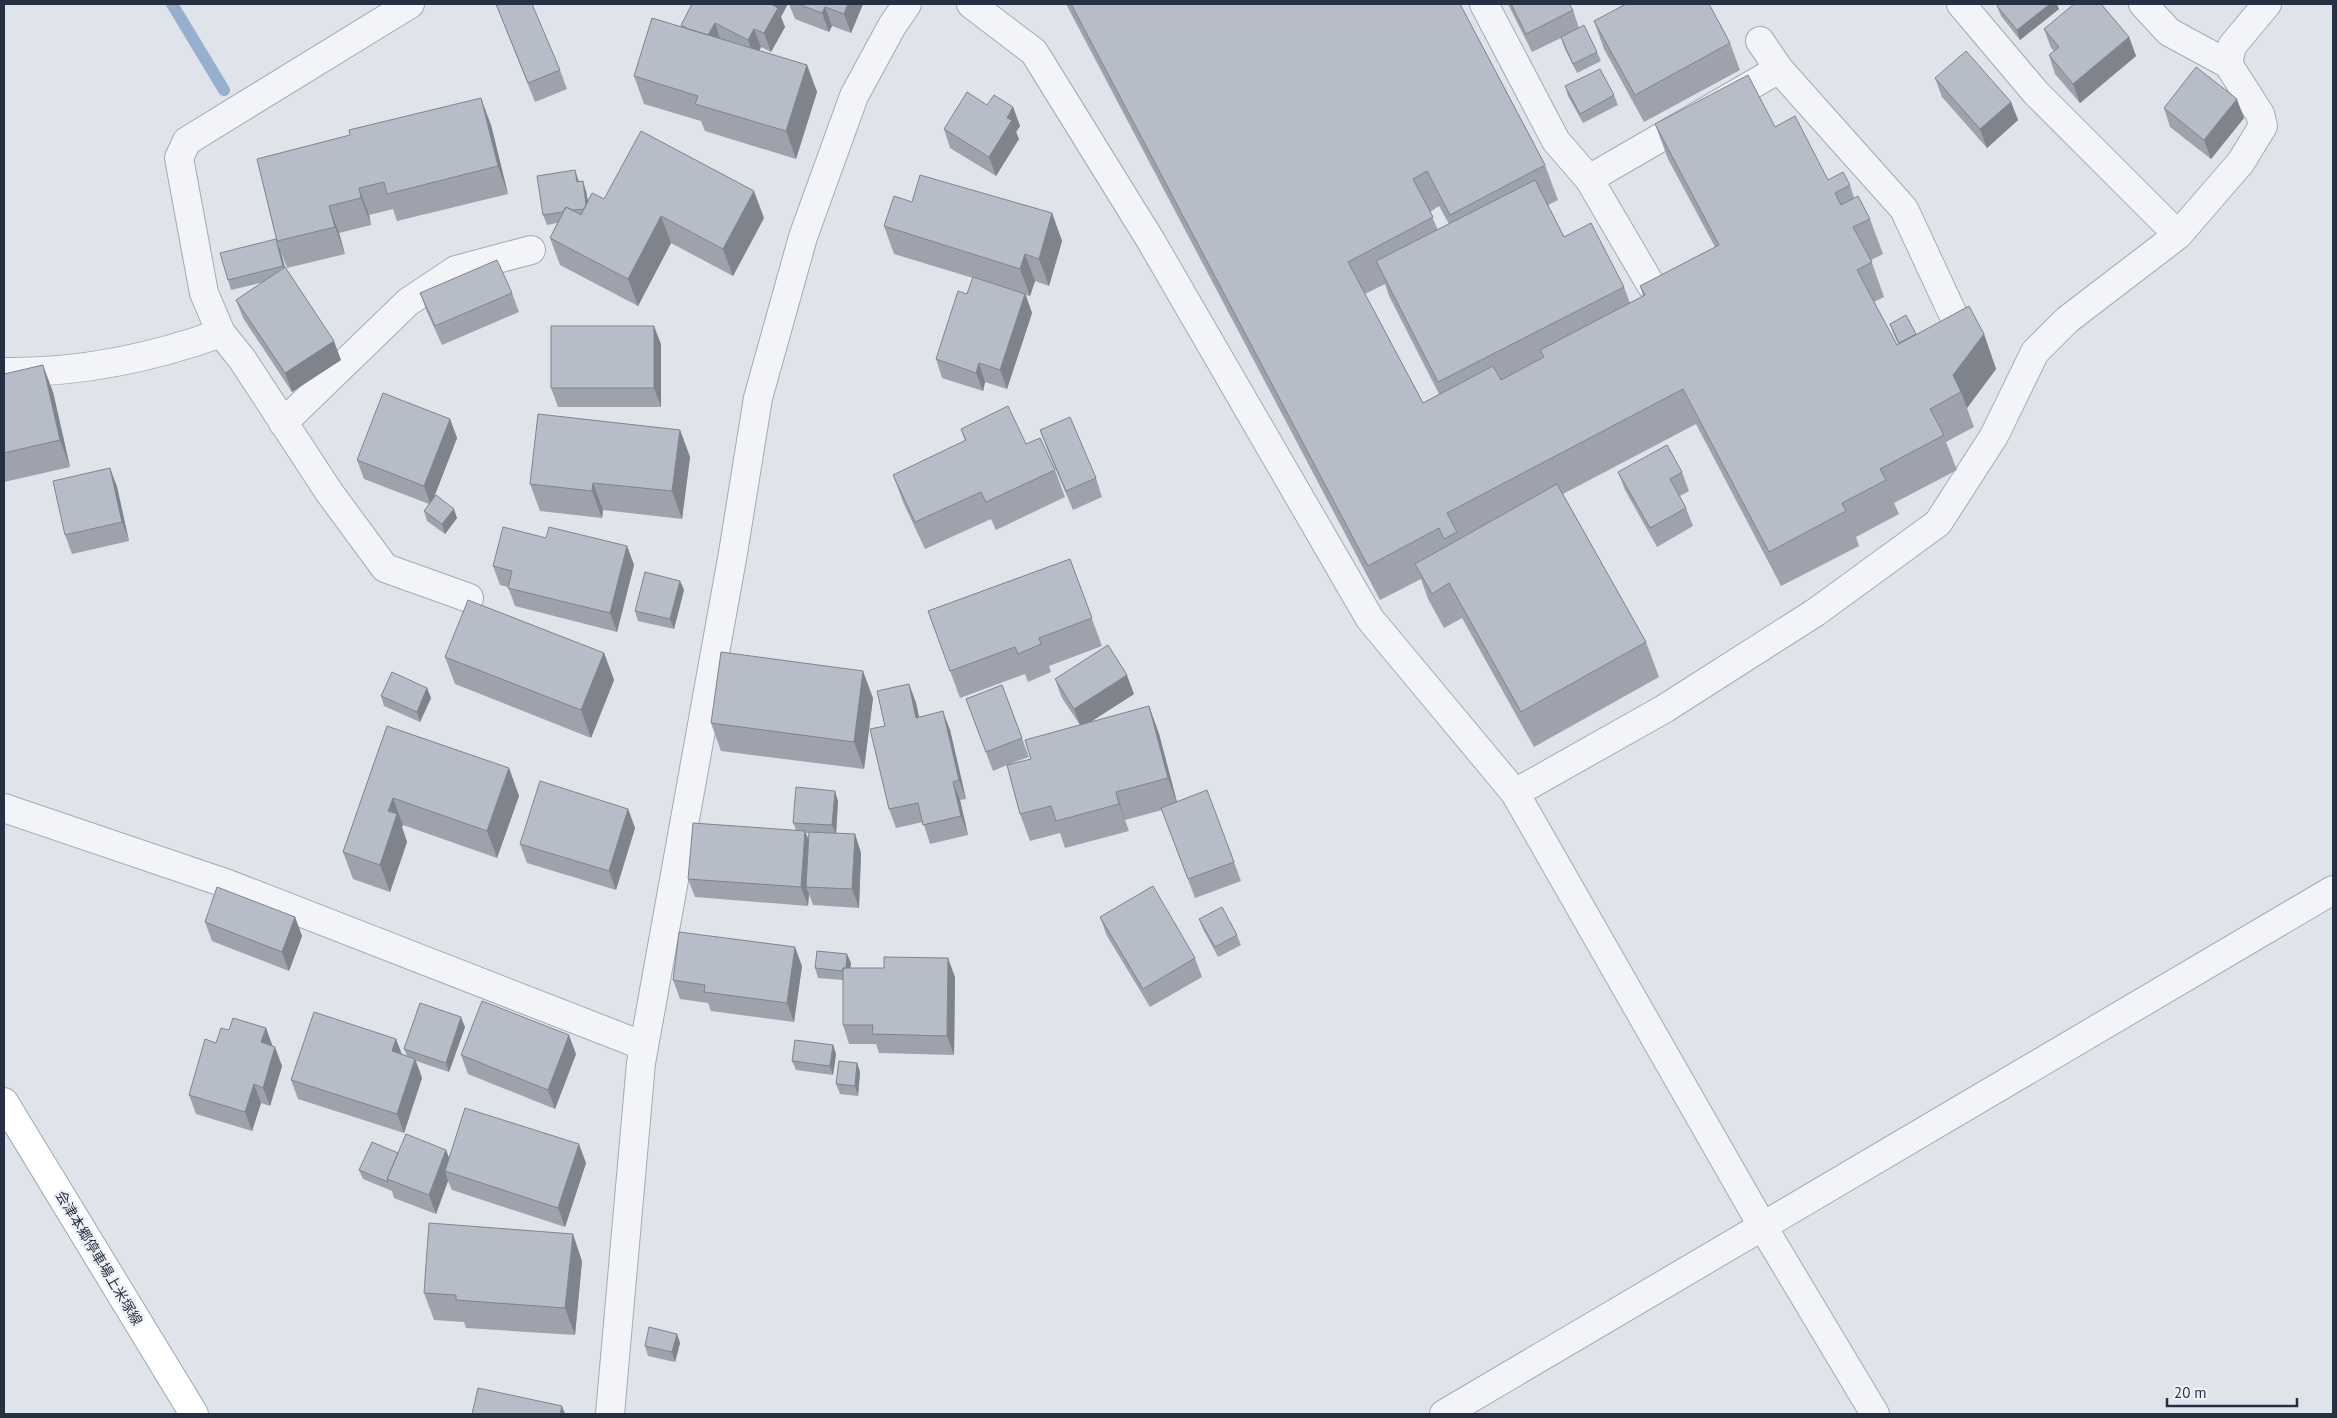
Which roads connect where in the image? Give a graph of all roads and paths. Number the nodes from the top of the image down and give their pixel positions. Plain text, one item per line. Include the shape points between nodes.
1 (410, 4) edge
2 (907, 4) edge
3 (971, 4) edge
4 (1484, 4) edge
5 (1961, 4) edge
6 (2143, 4) edge
7 (2267, 4) edge
8 (1760, 41) dead end
9 (2228, 64) junction
10 (1779, 69) junction
11 (1589, 179) junction
12 (2178, 236) junction
13 (531, 250) dead end
14 (1651, 285) edge
15 (1957, 323) edge
16 (221, 333) junction
17 (4, 372) edge
18 (283, 423) junction
19 (469, 598) edge
20 (1516, 793) junction
21 (4, 808) edge
22 (2333, 890) edge
23 (644, 1046) junction
24 (4, 1102) edge
25 (1763, 1227) junction
26 (194, 1414) edge
27 (610, 1414) edge
28 (1444, 1414) edge
29 (1875, 1414) edge

1 - 16 street via 187,141 178,158 204,293
2 - 23 street via 854,96 803,237 758,398
3 - 20 street via 1034,52 1151,241 1370,619
4 - 11 street via 1556,141
5 - 12 street via 2036,93
6 - 9 street via 2169,32
7 - 9 street via 2232,46
8 - 10 street
9 - 12 street via 2260,114 2263,126 2240,162
10 - 11 street
10 - 15 street via 1904,209
11 - 14 street
12 - 20 street via 2068,320 2034,352 1994,436 1938,523 1816,612 1664,709
13 - 18 street via 456,270 408,302
16 - 17 street via 182,347 95,366
16 - 18 street via 242,359
18 - 19 street via 384,568
20 - 25 street
21 - 23 street via 228,884
22 - 25 street
23 - 27 street
24 - 26 main road, 会津本郷停車場上米塚線
25 - 28 street
25 - 29 street

